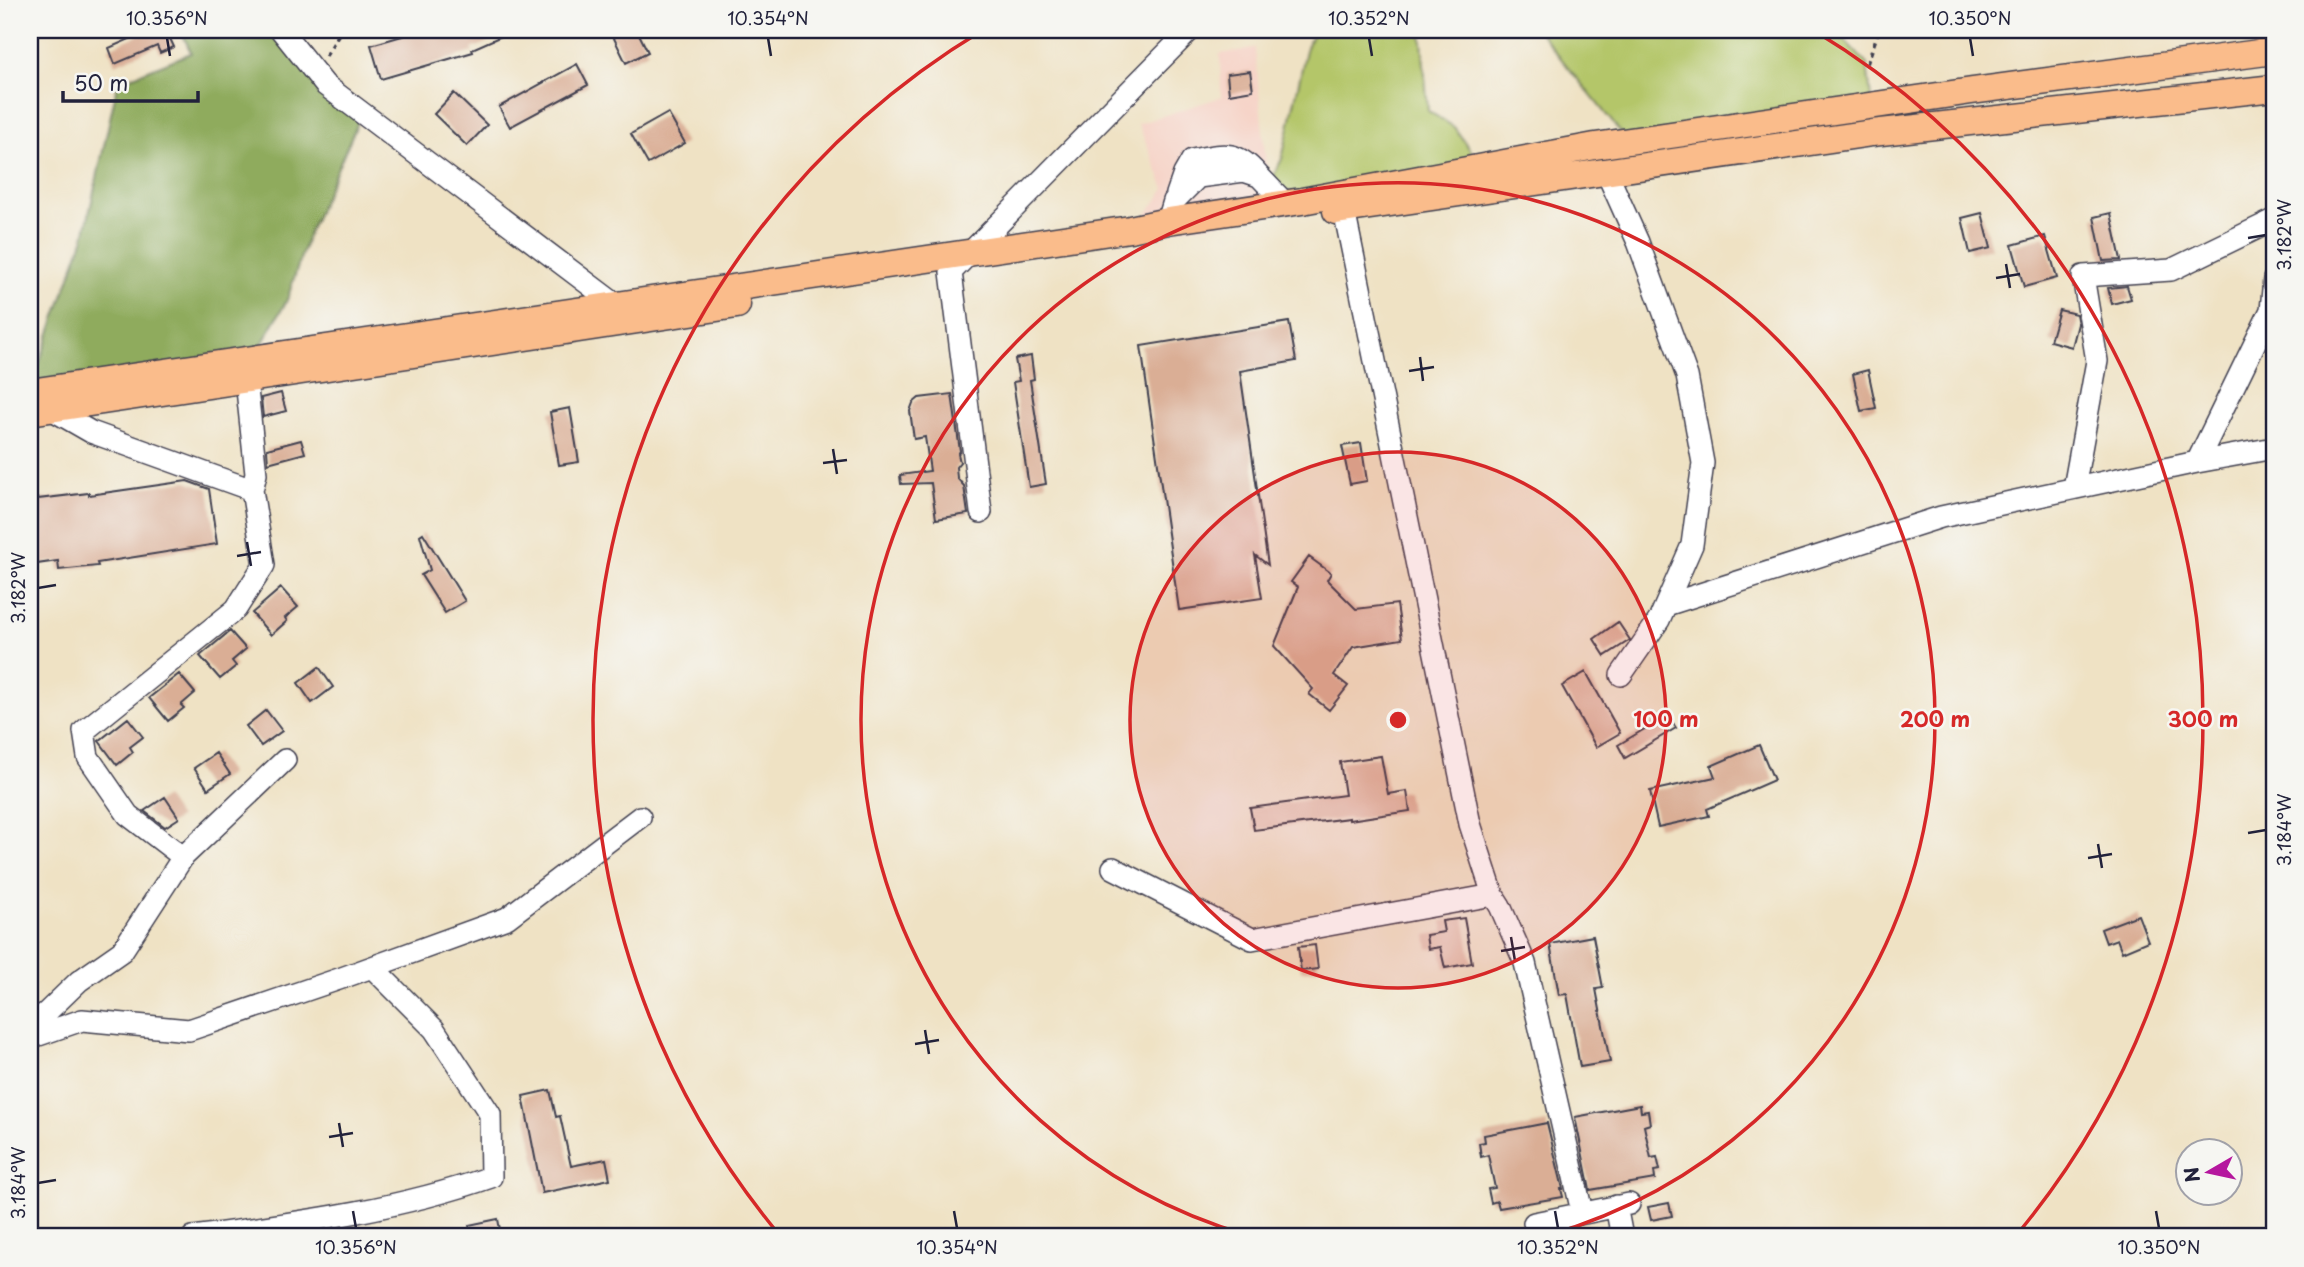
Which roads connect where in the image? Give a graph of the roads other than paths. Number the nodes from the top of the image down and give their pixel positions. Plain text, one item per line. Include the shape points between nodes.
1 (281, 30) edge
2 (1189, 30) edge
3 (2274, 51) edge
4 (2274, 88) edge
5 (2274, 102) edge
6 (1606, 171) junction
7 (1285, 204) junction
8 (1344, 210) junction
9 (1171, 211) junction
10 (2274, 220) edge
11 (969, 253) junction
12 (951, 272) junction
13 (2274, 279) edge
14 (625, 313) junction
15 (246, 380) junction
16 (30, 392) edge
17 (41, 411) edge
18 (2274, 448) edge
19 (2197, 461) junction
20 (2074, 488) junction
21 (252, 490) junction
22 (981, 512) dead end
23 (1666, 605) junction
24 (1621, 675) dead end
25 (285, 760) dead end
26 (640, 817) dead end
27 (183, 857) junction
28 (1113, 868) dead end
29 (1493, 895) junction
30 (372, 967) junction
31 (30, 1024) edge
32 (30, 1038) edge
33 (1582, 1212) junction
34 (1543, 1227) edge
35 (193, 1237) edge
36 (1622, 1237) edge

1 - 14 street via 325,85
2 - 11 street
3 - 7 main road via 1595,146
4 - 5 street
4 - 6 main road via 1872,133
6 - 8 main road
6 - 23 street via 1638,242 1687,376 1703,463 1692,545
7 - 9 main road
7 - 9 street via 1259,176 1244,171 1198,177
8 - 12 main road
8 - 29 street via 1469,824
9 - 11 main road via 1130,229
10 - 20 street via 2171,270 2083,275 2097,361
11 - 12 street
11 - 14 main road
12 - 14 main road
12 - 22 street
13 - 19 street via 2271,310
14 - 15 main road
14 - 16 main road
15 - 17 main road
15 - 21 street via 256,474
17 - 21 street
18 - 19 street
19 - 20 street
20 - 23 street via 1941,517
21 - 27 street via 264,565 236,609 84,731 88,757 128,815
23 - 24 street
25 - 27 street
26 - 30 street via 507,918
27 - 31 street via 122,951
28 - 29 street via 1252,939
29 - 33 street via 1524,962
30 - 32 street via 188,1030 82,1020
30 - 35 street via 434,1029 490,1114 491,1177 354,1214
33 - 34 street
33 - 36 street via 1623,1205

